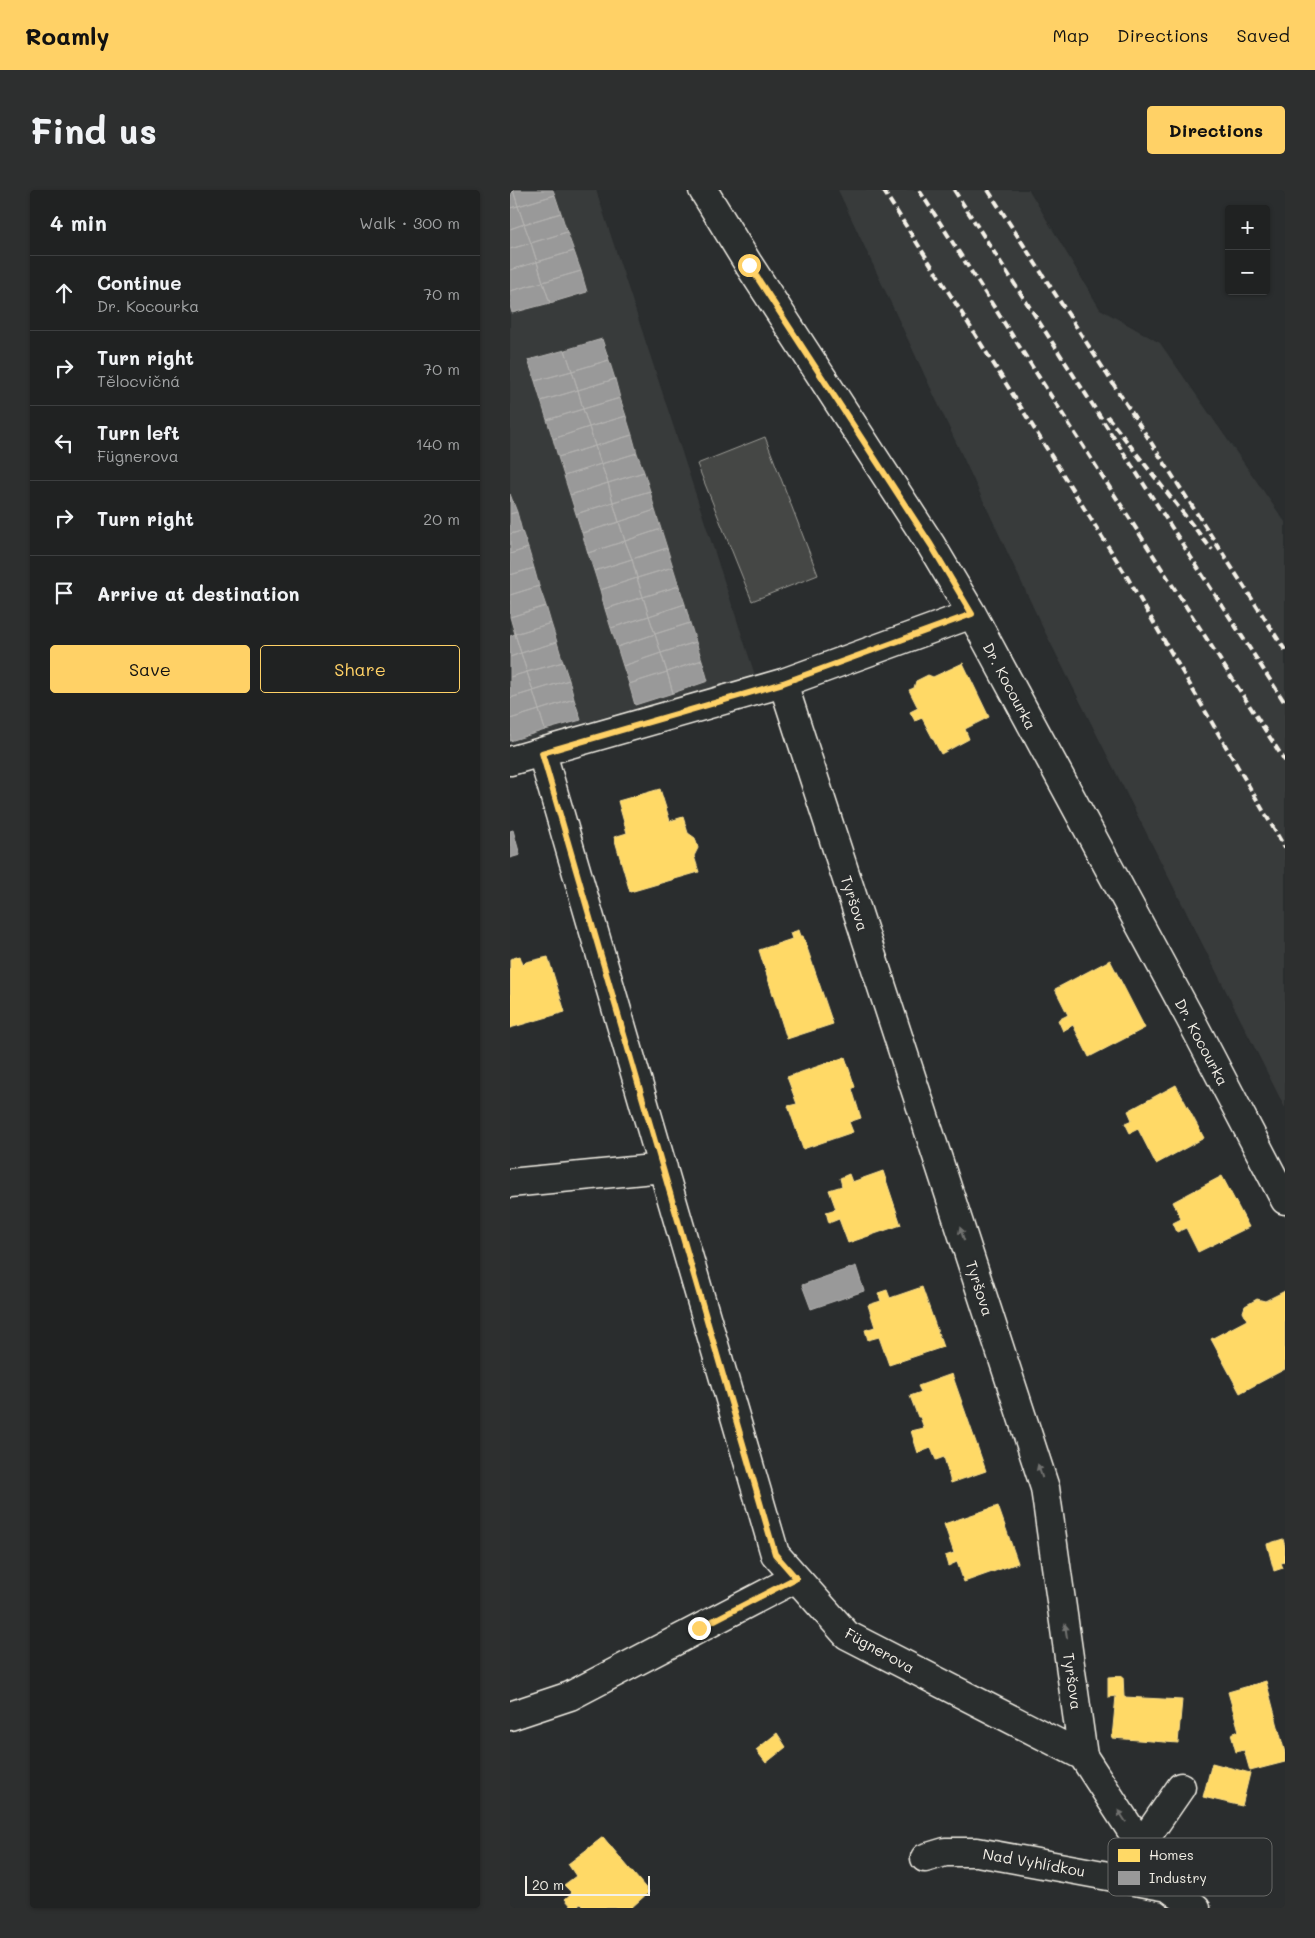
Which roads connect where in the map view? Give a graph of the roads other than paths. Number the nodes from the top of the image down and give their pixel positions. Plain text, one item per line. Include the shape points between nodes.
1 (703, 190) edge
2 (972, 614) junction
3 (783, 683) junction
4 (542, 753) junction
5 (510, 761) edge
6 (663, 1168) junction
7 (510, 1183) edge
8 (1285, 1200) edge
9 (796, 1578) junction
10 (510, 1716) edge
11 (1083, 1756) junction
12 (1181, 1787) dead end
13 (1136, 1838) edge
14 (1146, 1838) edge
15 (925, 1858) dead end
16 (1108, 1875) edge
17 (1181, 1896) edge
18 (1196, 1908) edge

1 - 2 street, Dr. Kocourka
2 - 3 street
2 - 8 street, Dr. Kocourka
3 - 4 street
11 -> 3 street, Tyršova via 1045,1488
4 - 5 street
4 - 6 street, Fügnerova
6 - 7 street
6 - 9 street, Fügnerova via 775,1554
9 - 10 street via 570,1696
9 - 11 street, Fügnerova via 847,1635
13 -> 11 street, Tyršova
12 - 14 street
15 - 16 street, Nad Vyhlídkou via 945,1852 977,1852
17 - 18 street, Nad Vyhlídkou

